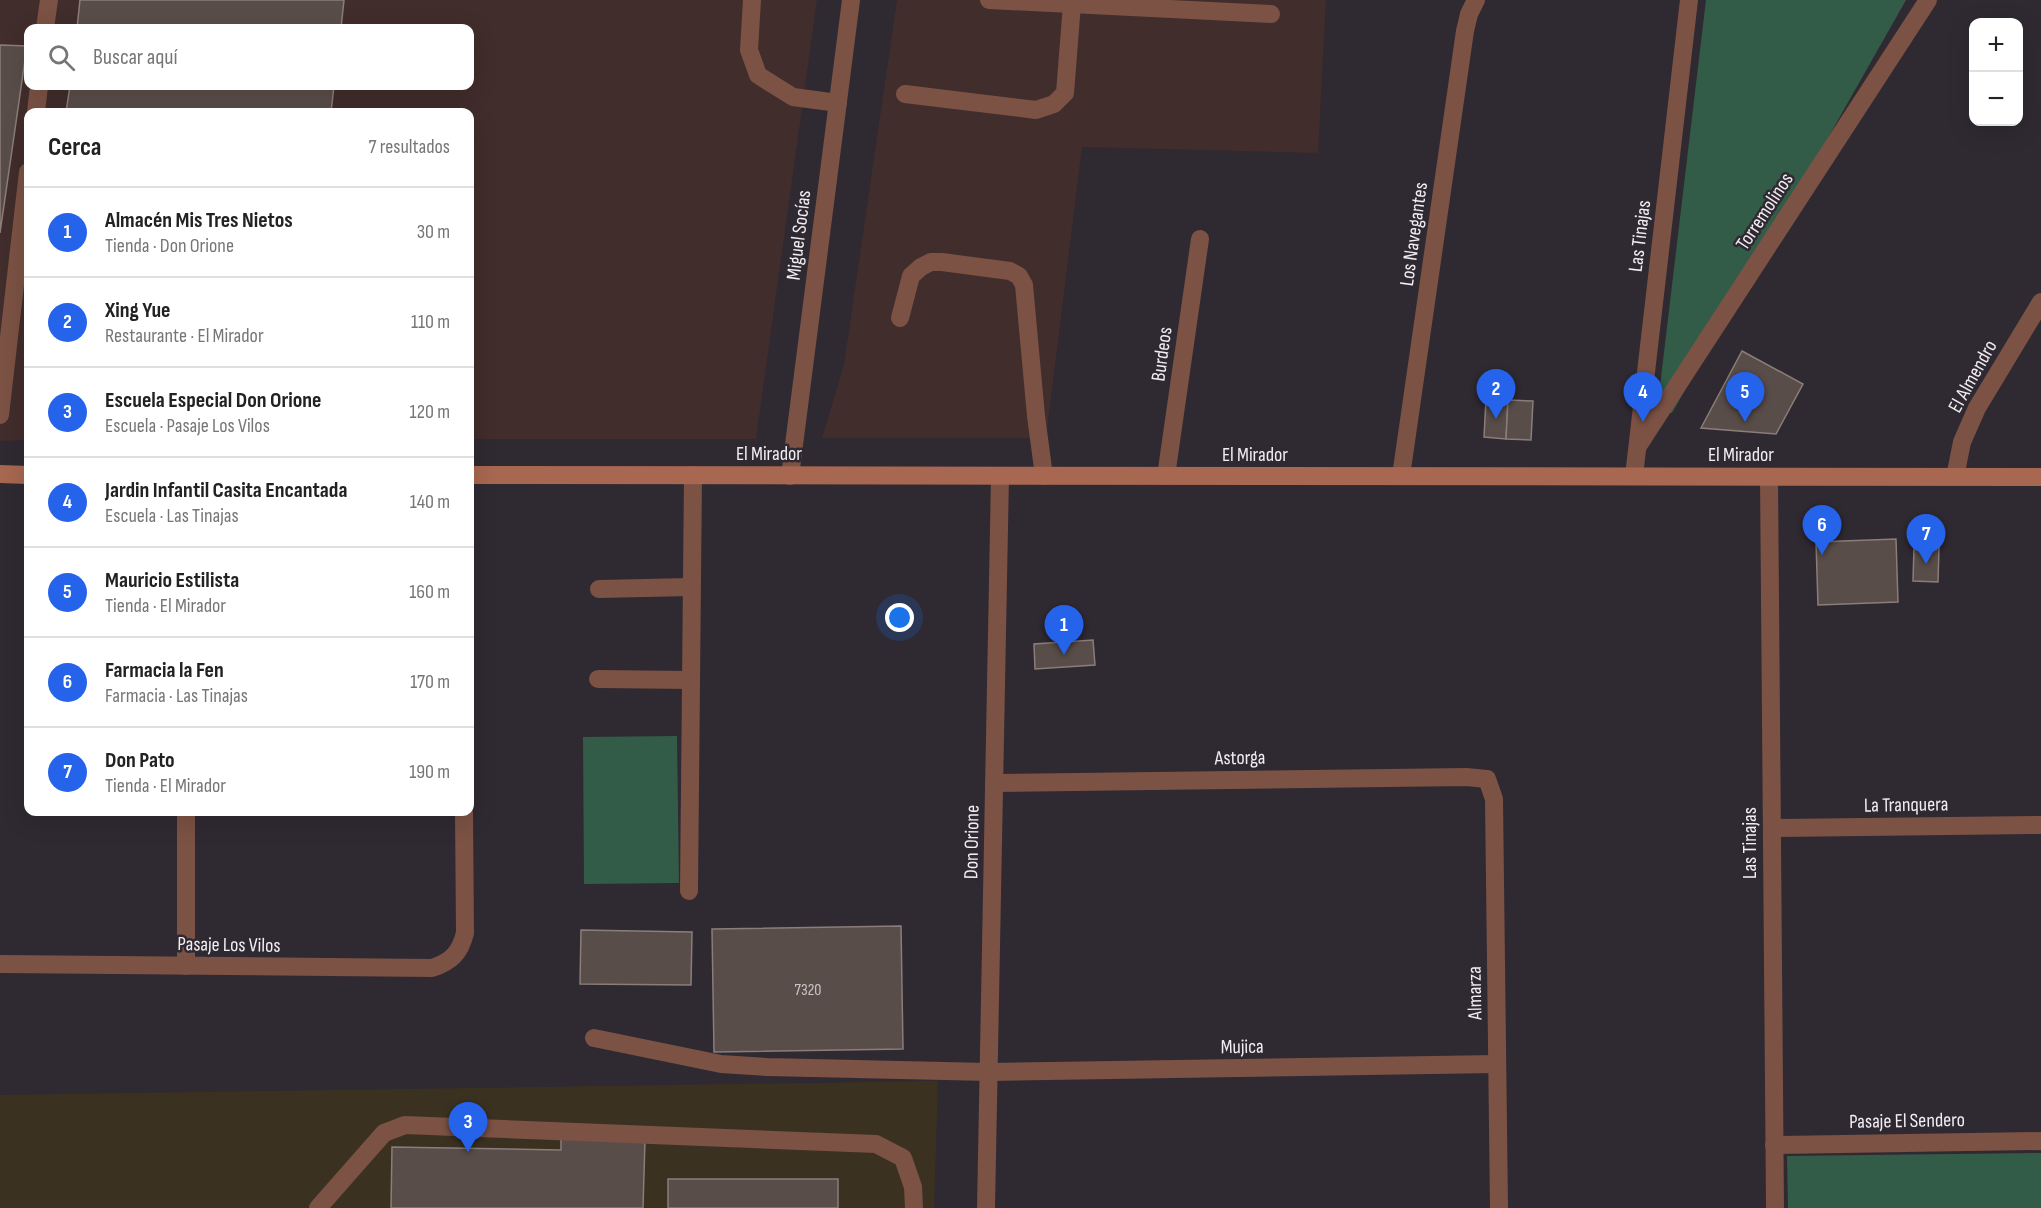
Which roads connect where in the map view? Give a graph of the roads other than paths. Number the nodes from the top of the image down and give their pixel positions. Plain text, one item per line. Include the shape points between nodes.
1 (49, 0) edge
2 (752, 0) edge
3 (851, 0) edge
4 (989, 0) edge
5 (1476, 0) edge
6 (1689, 0) edge
7 (1928, 0) edge
8 (1072, 4) junction
9 (1271, 14) dead end
10 (46, 24) edge
11 (39, 90) edge
12 (905, 94) dead end
13 (838, 103) junction
14 (36, 108) edge
15 (24, 207) edge
16 (1200, 239) dead end
17 (2041, 302) edge
18 (900, 318) dead end
19 (0, 415) edge
20 (1638, 446) junction
21 (0, 474) edge
22 (24, 474) edge
23 (474, 475) edge
24 (693, 475) junction
25 (790, 476) junction
26 (1000, 476) junction
27 (1044, 476) junction
28 (1166, 476) junction
29 (1401, 476) junction
30 (1634, 476) junction
31 (1769, 477) junction
32 (1955, 477) junction
33 (2041, 477) edge
34 (691, 587) junction
35 (599, 589) dead end
36 (598, 680) dead end
37 (691, 680) junction
38 (1487, 779) joint
39 (994, 783) junction
40 (186, 816) edge
41 (464, 816) edge
42 (2041, 825) edge
43 (1772, 828) junction
44 (689, 891) dead end
45 (0, 964) edge
46 (186, 966) junction
47 (594, 1038) dead end
48 (1497, 1064) junction
49 (989, 1072) junction
50 (2041, 1141) edge
51 (1774, 1145) junction
52 (318, 1208) edge
53 (914, 1208) edge
54 (986, 1208) edge
55 (1499, 1208) edge
56 (1775, 1208) edge

1 - 10 street
2 - 13 street via 749,50 758,75 793,97
3 - 13 street, Miguel Socías
4 - 8 street
5 - 29 street, Los Navegantes via 1465,31
6 - 20 street, Las Tinajas
7 - 20 street, Torremolinos
8 - 9 street
8 - 12 street via 1065,93 1054,104 1035,111
11 - 14 street
13 - 25 street, Miguel Socías
15 - 19 street
16 - 28 street, Burdeos
17 - 32 street, El Almendro via 1977,408 1962,442
18 - 27 street via 911,276 931,262 1019,276 1024,285
20 - 30 street, Las Tinajas
21 - 22 main road
23 - 24 main road, El Mirador
24 - 25 main road, El Mirador
24 - 34 street
25 - 26 main road, El Mirador
26 - 27 main road, El Mirador
26 - 39 street, Don Orione
27 - 28 main road, El Mirador
28 - 29 main road, El Mirador
29 - 30 main road, El Mirador
30 - 31 main road, El Mirador
31 - 32 main road, El Mirador
31 - 43 street, Las Tinajas
32 - 33 main road, El Mirador
34 - 35 street
34 - 37 street
36 - 37 street
37 - 44 street
38 - 39 street, Astorga
38 - 48 street, Almarza via 1494,799
39 - 49 street, Don Orione
40 - 46 street
41 - 46 street, Pasaje Los Vilos via 465,933 462,946 444,965
42 - 43 street, La Tranquera
43 - 51 street, Las Tinajas
45 - 46 street, Pasaje Los Vilos
47 - 49 street, Mujica via 721,1064
48 - 49 street, Mujica
48 - 55 street, Almarza
49 - 54 street, Don Orione
50 - 51 street, Pasaje El Sendero
51 - 56 street, Las Tinajas
52 - 53 street via 384,1133 405,1125 876,1144 903,1158 913,1186

